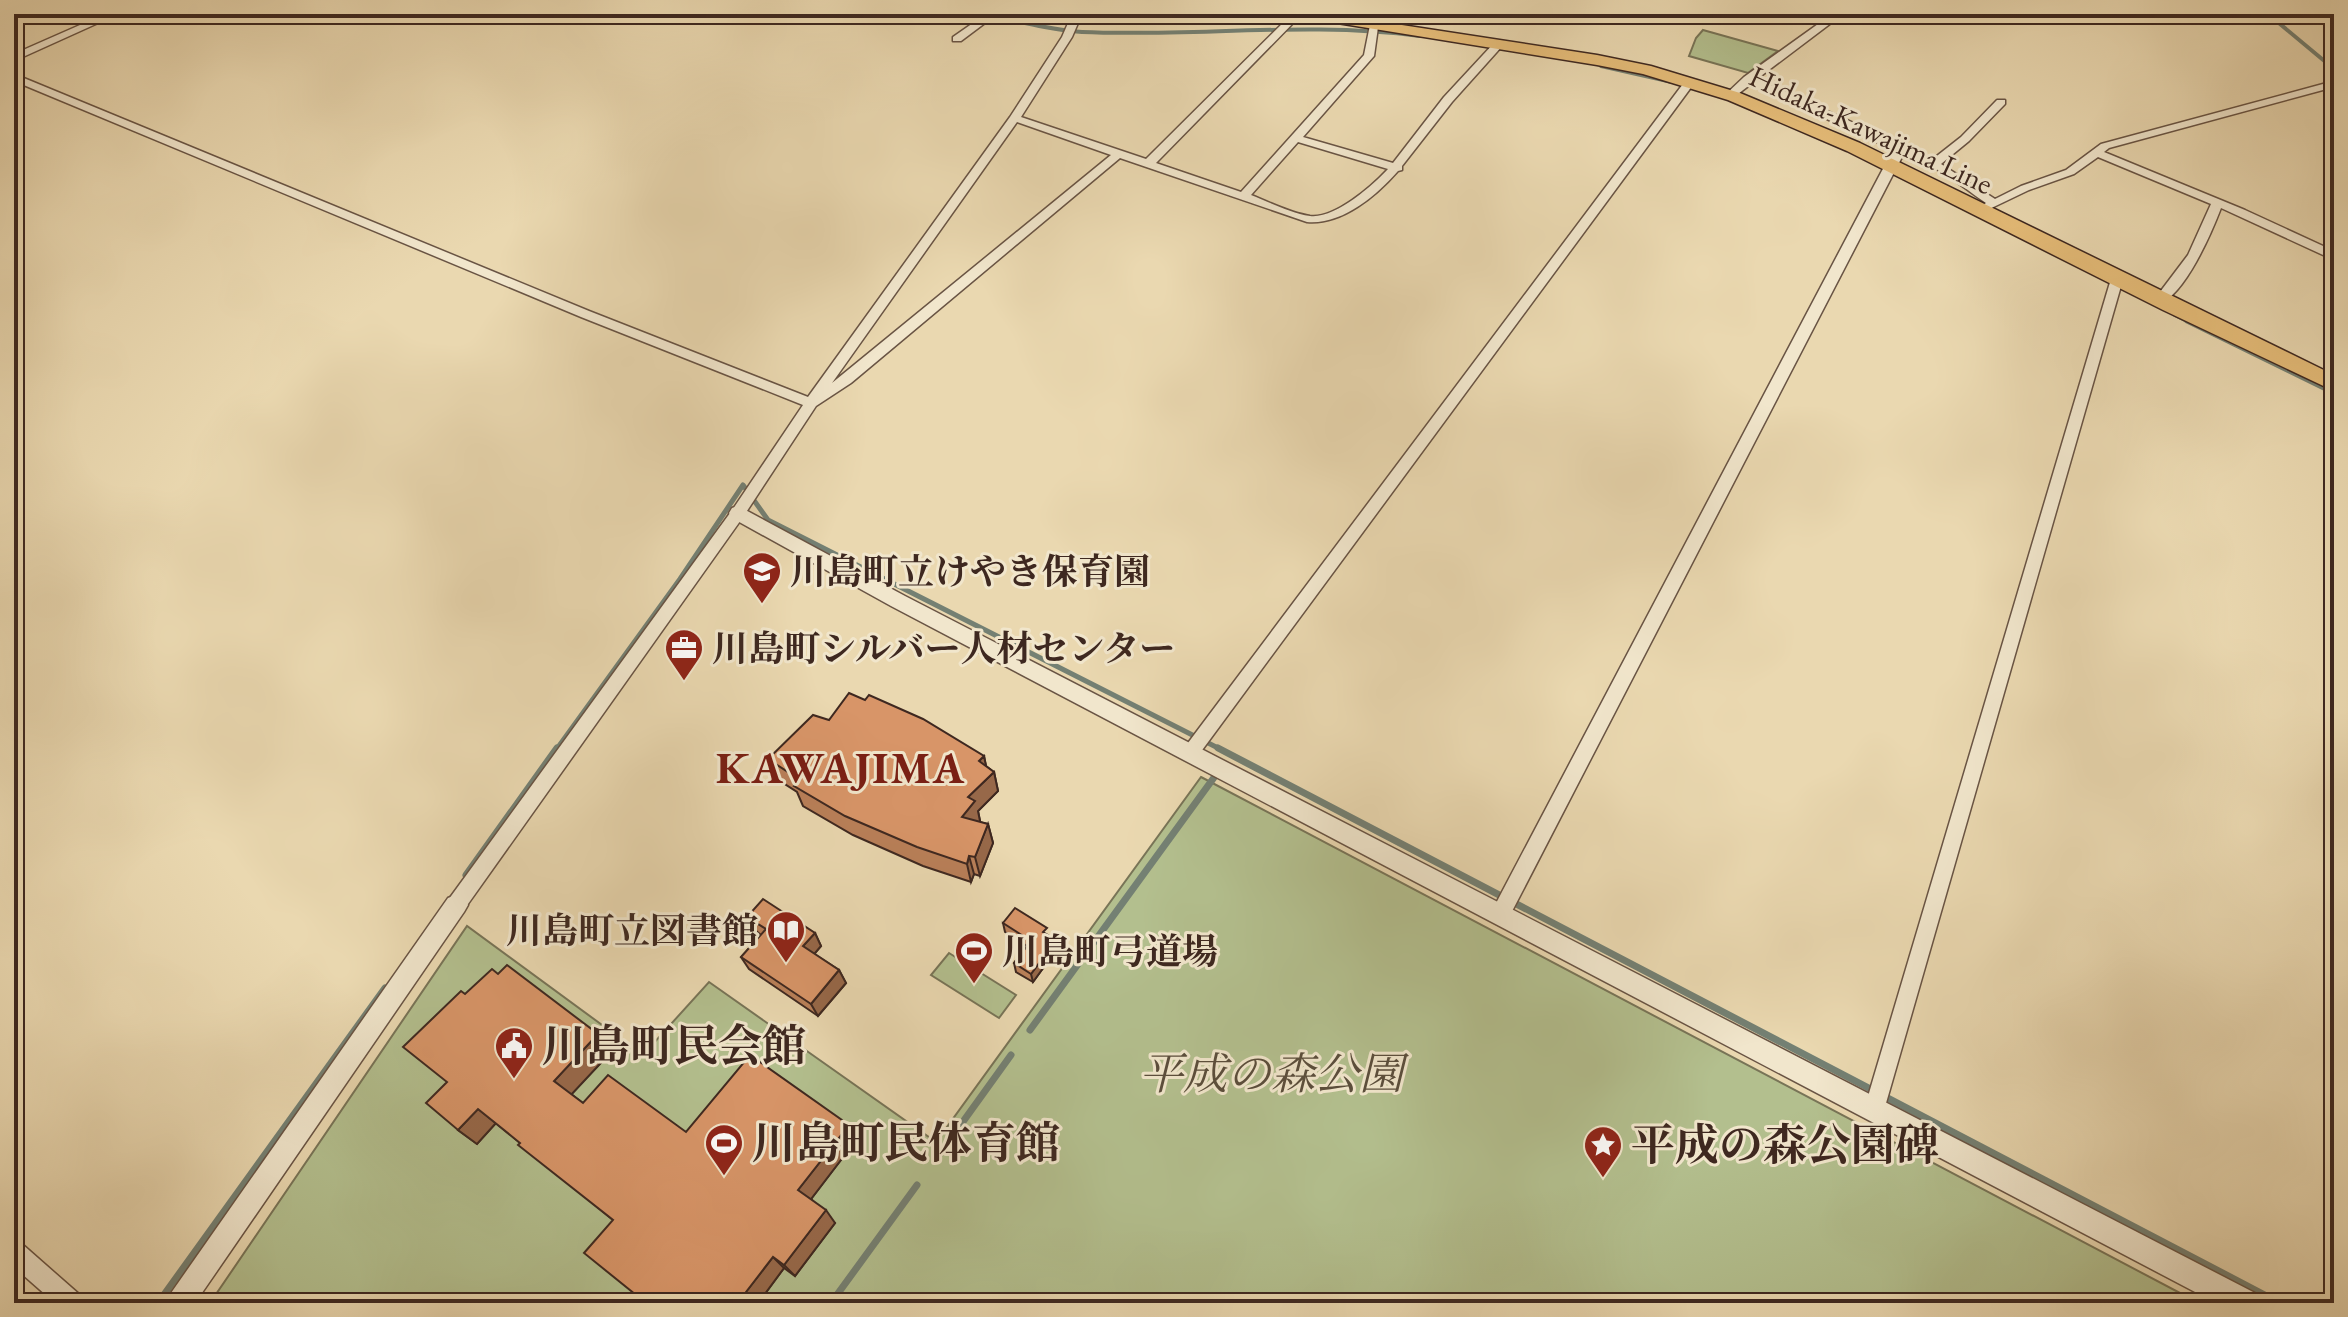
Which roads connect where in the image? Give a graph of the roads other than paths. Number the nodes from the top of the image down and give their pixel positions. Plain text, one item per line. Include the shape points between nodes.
1 (113, 14) edge
2 (992, 14) edge
3 (1077, 14) edge
4 (1297, 14) edge
5 (1306, 14) edge
6 (1838, 14) edge
7 (2309, 14) edge
8 (2334, 26) edge
9 (1373, 27) junction
10 (957, 39) dead end
11 (1499, 44) junction
12 (14, 58) edge
13 (14, 77) edge
14 (1748, 79) junction
15 (1690, 82) junction
16 (2334, 84) edge
17 (1730, 95) junction
18 (2001, 102) dead end
19 (1804, 116) junction
20 (1015, 118) junction
21 (1295, 138) junction
22 (2098, 153) junction
23 (1118, 154) junction
24 (1898, 159) junction
25 (1934, 164) junction
26 (1147, 165) junction
27 (1398, 168) junction
28 (1242, 198) junction
29 (2217, 203) junction
30 (1987, 207) junction
31 (2334, 256) edge
32 (2117, 279) junction
33 (2160, 300) junction
34 (2334, 384) edge
35 (811, 403) junction
36 (738, 513) junction
37 (1191, 752) junction
38 (456, 905) joint
39 (1500, 915) junction
40 (1874, 1110) junction
41 (14, 1252) edge
42 (72, 1303) edge
43 (178, 1303) edge
44 (2245, 1303) edge

1 - 12 street
2 - 10 street
3 - 20 street
4 - 26 street
5 - 9 main road, Hidaka-Kawajima Line
6 - 14 street
7 - 8 street
9 - 11 main road, Hidaka-Kawajima Line
9 - 21 street via 1369,56
11 - 15 main road, Hidaka-Kawajima Line via 1577,55
11 - 27 street via 1443,105
13 - 35 street
14 - 17 street
14 - 19 street
15 - 17 main road, Hidaka-Kawajima Line
15 - 37 street
16 - 22 street via 2105,146
17 - 19 main road, Hidaka-Kawajima Line
18 - 25 street
19 - 24 main road, Hidaka-Kawajima Line
20 - 23 street
20 - 35 street
21 - 27 street
21 - 28 street
22 - 29 street
22 - 30 street via 2070,172
23 - 26 street
23 - 35 street via 846,380
24 - 25 street
24 - 30 main road, Hidaka-Kawajima Line
24 - 39 street
25 - 30 street
26 - 28 street
27 - 28 street via 1354,207 1331,217 1301,218
29 - 31 street
29 - 33 street via 2185,274
30 - 32 main road, Hidaka-Kawajima Line
32 - 33 main road, Hidaka-Kawajima Line
32 - 40 street
33 - 34 main road, Hidaka-Kawajima Line
35 - 36 street
36 - 37 street
36 - 38 street
37 - 39 street
38 - 43 street
39 - 40 street
40 - 44 street
41 - 42 street

